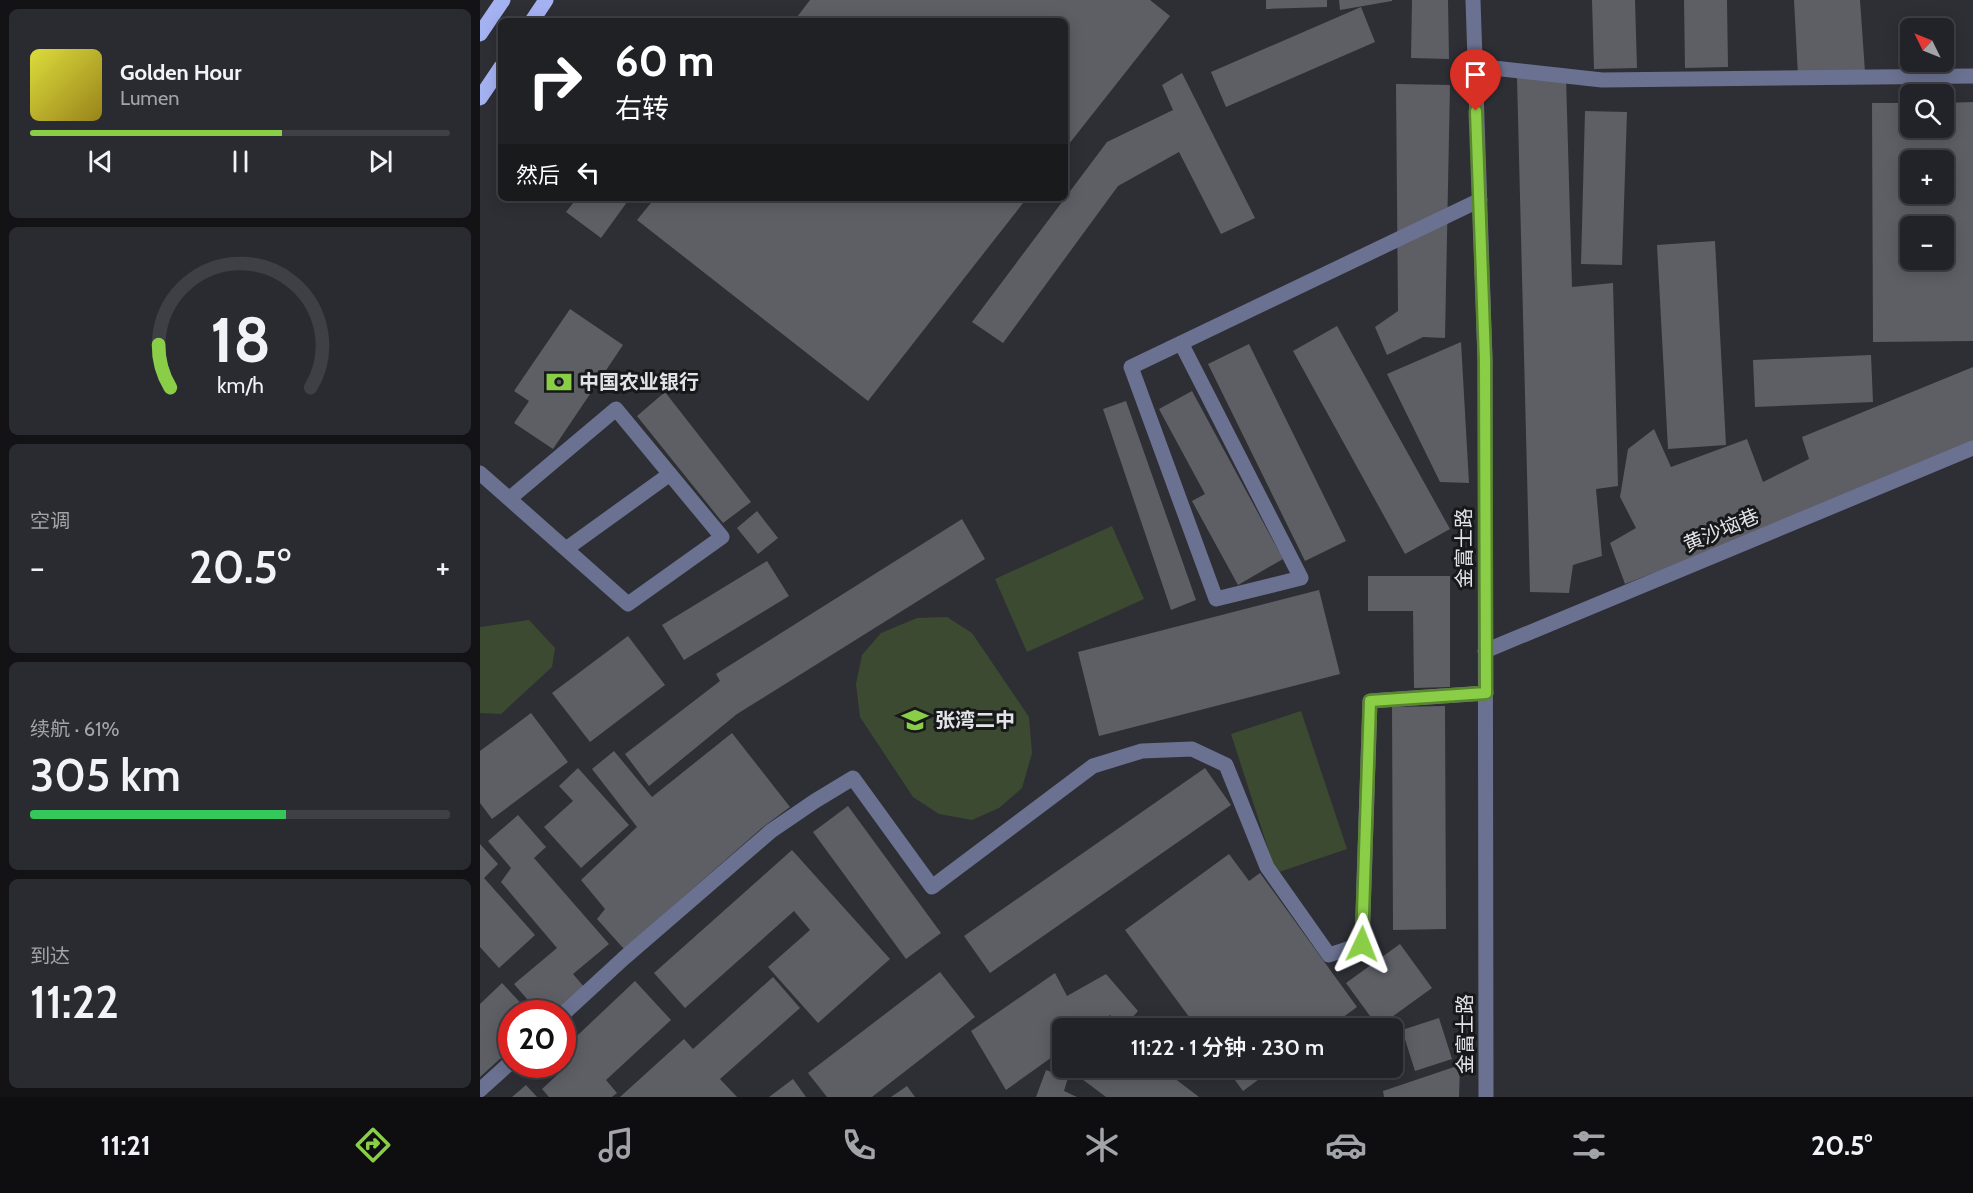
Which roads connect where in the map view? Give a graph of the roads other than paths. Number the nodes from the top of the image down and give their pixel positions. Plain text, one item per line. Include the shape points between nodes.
1 (503, 0) edge
2 (546, 0) edge
3 (1473, 0) edge
4 (534, 18) edge
5 (480, 34) edge
6 (1475, 66) junction
7 (498, 71) edge
8 (1973, 76) edge
9 (480, 98) edge
10 (1480, 200) junction
11 (1181, 343) junction
12 (1973, 448) edge
13 (480, 473) edge
14 (670, 474) junction
15 (509, 499) junction
16 (566, 549) junction
17 (1485, 651) junction
18 (1486, 693) junction
19 (576, 1002) edge
20 (498, 1074) edge
21 (480, 1090) edge
22 (1486, 1097) edge

1 - 5 main road
2 - 4 main road
3 - 6 street, 金富士路
6 - 8 street via 1602,80
6 - 10 street, 金富士路
7 - 9 main road
10 - 11 street
10 - 17 street, 金富士路 via 1485,359
11 - 11 street via 1131,367 1216,599 1301,578
12 - 17 street, 黄沙垴巷
13 - 15 street
14 - 15 street via 616,409
14 - 16 street
14 - 16 street via 722,537 628,604
15 - 16 street
17 - 18 street, 金富士路
18 - 19 street via 1370,701 1362,944 1329,955 1267,867 1226,765 1192,749 1142,751 1093,766 932,887 853,778 771,831
18 - 22 street, 金富士路
20 - 21 street

